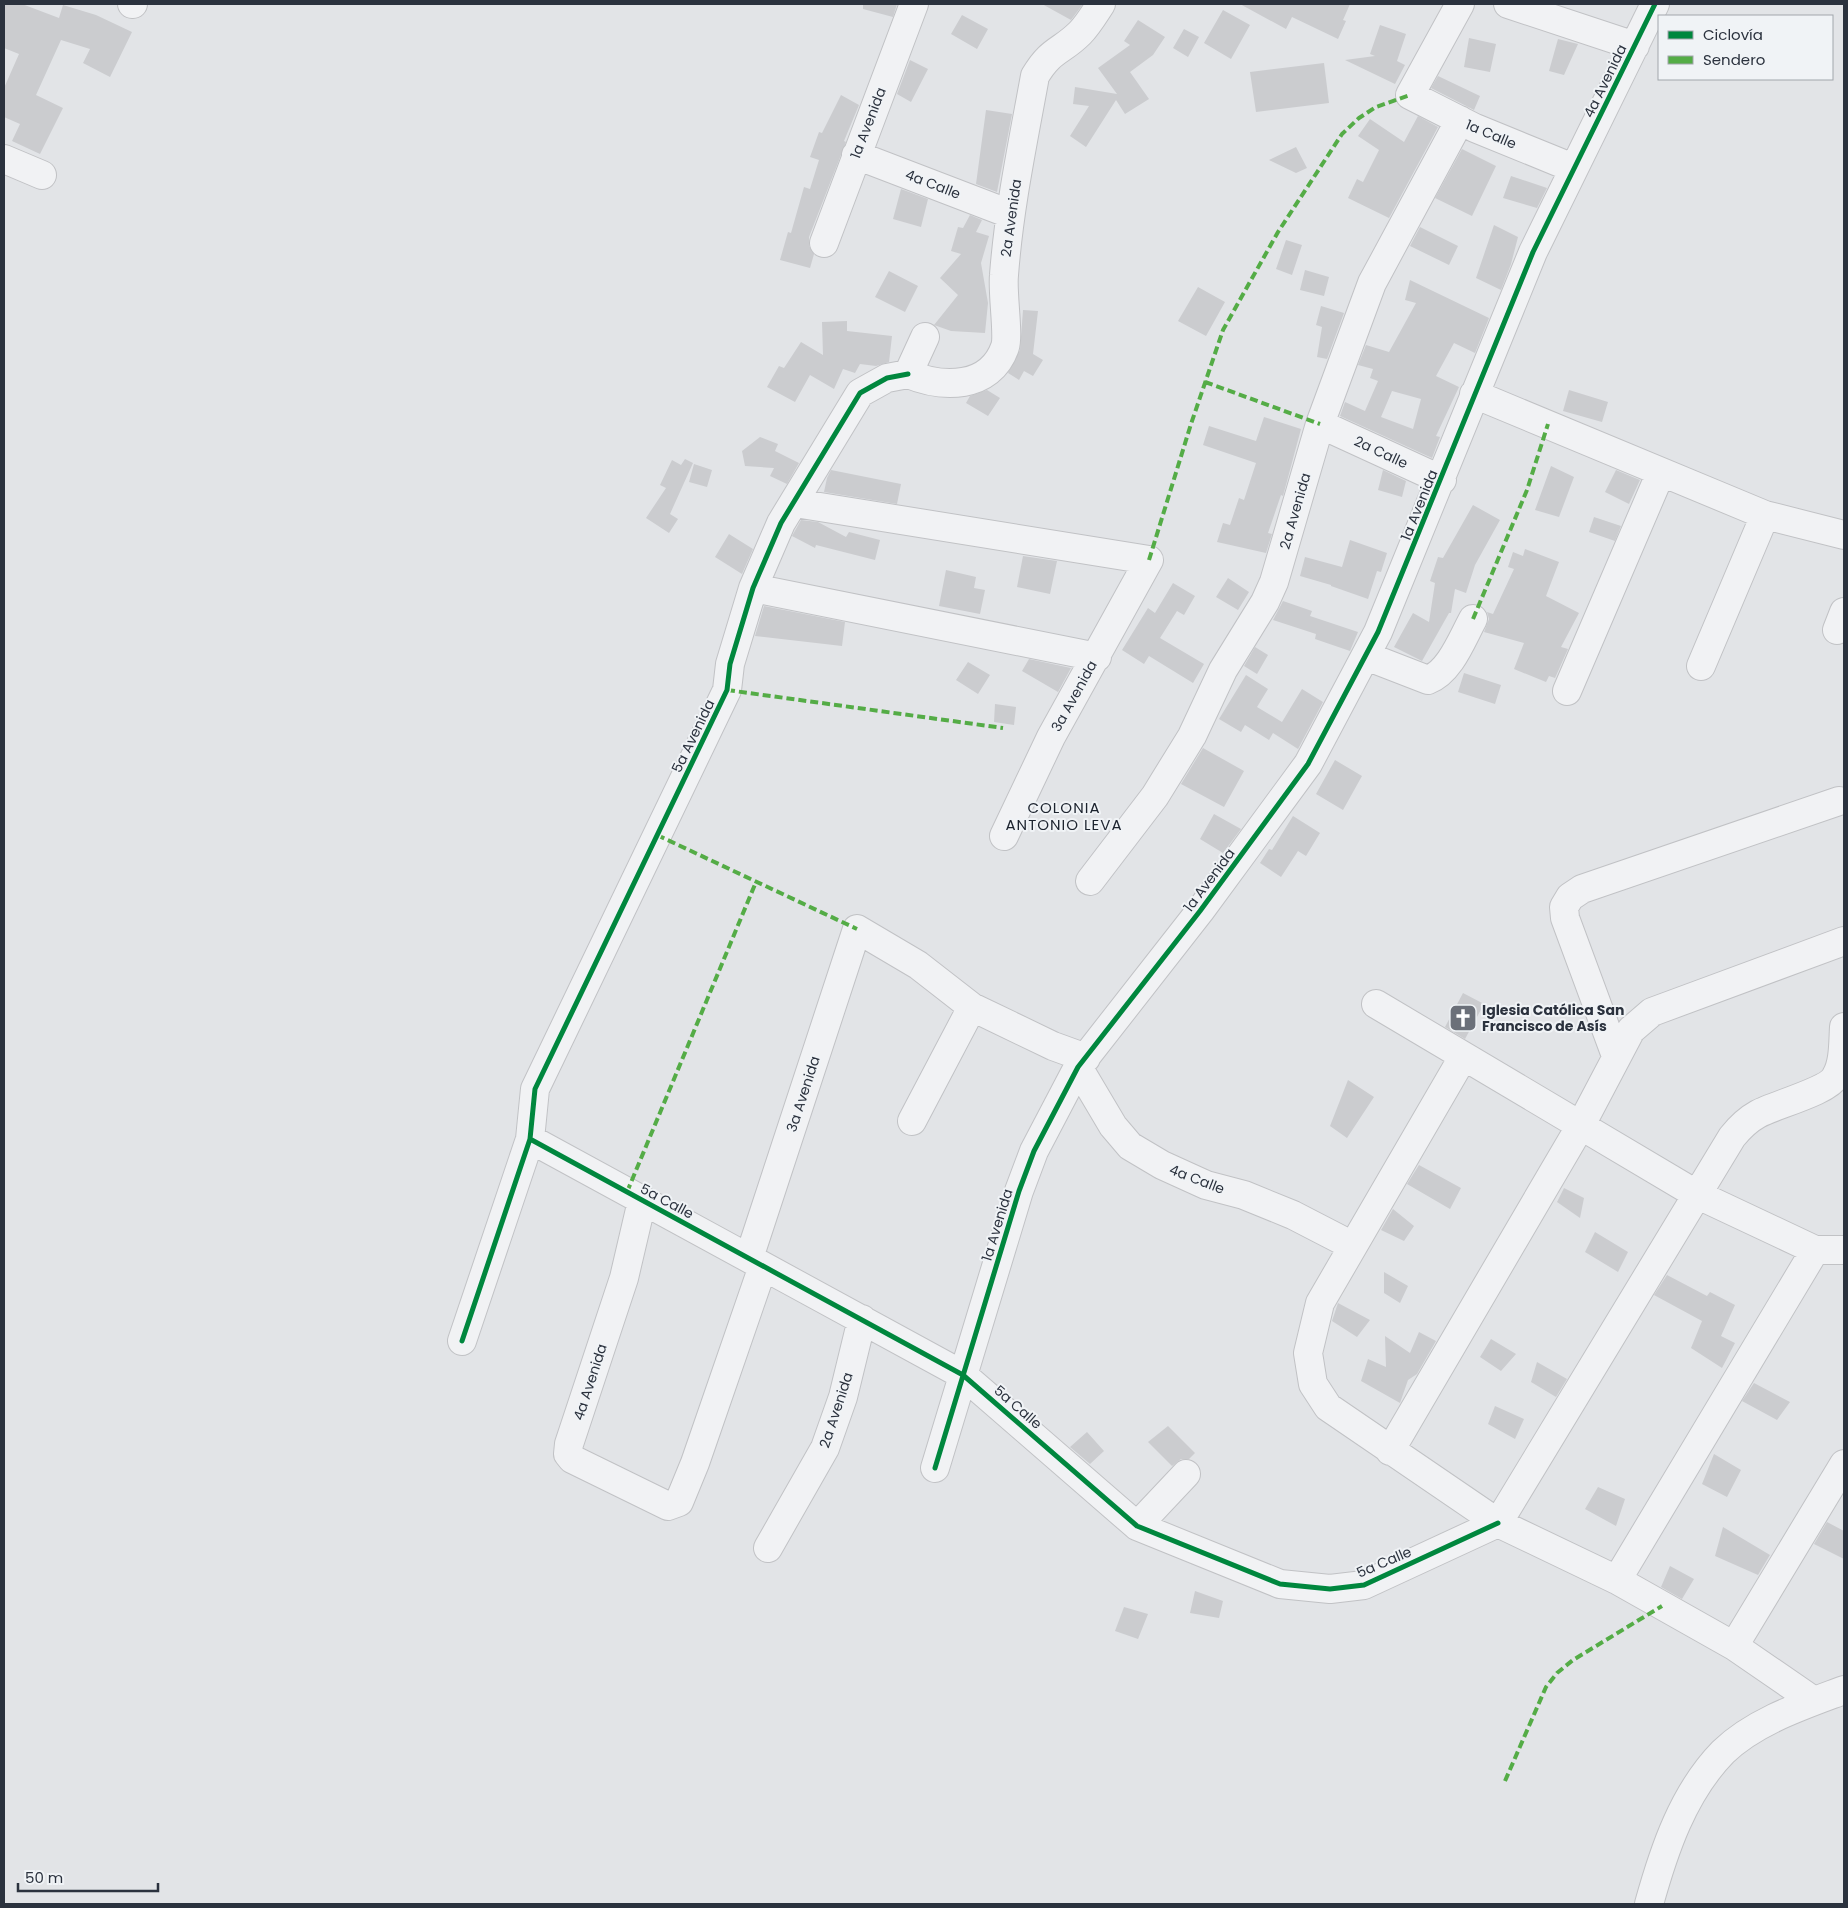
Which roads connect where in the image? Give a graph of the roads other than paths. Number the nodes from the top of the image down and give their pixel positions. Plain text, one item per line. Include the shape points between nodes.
1 (914, 4) edge
2 (1101, 4) edge
3 (1460, 4) edge
4 (1508, 4) edge
5 (1655, 4) edge
6 (1635, 46) junction
7 (1460, 120) junction
8 (856, 155) junction
9 (4, 159) edge
10 (1573, 168) junction
11 (42, 175) dead end
12 (1010, 214) junction
13 (824, 244) dead end
14 (925, 337) dead end
15 (908, 374) junction
16 (1474, 394) junction
17 (1320, 424) junction
18 (1661, 472) junction
19 (1442, 480) junction
20 (795, 503) junction
21 (1765, 515) junction
22 (1844, 535) edge
23 (753, 588) junction
24 (1473, 619) dead end
25 (1366, 656) junction
26 (1097, 657) junction
27 (1701, 666) dead end
28 (1567, 691) dead end
29 (1838, 802) dead end
30 (1004, 836) dead end
31 (1090, 881) dead end
32 (1844, 941) edge
33 (1376, 1004) dead end
34 (972, 1007) junction
35 (1844, 1027) edge
36 (1616, 1056) junction
37 (1463, 1057) junction
38 (1082, 1062) junction
39 (912, 1121) dead end
40 (1581, 1125) junction
41 (530, 1139) junction
42 (1696, 1194) junction
43 (642, 1201) junction
44 (1352, 1246) junction
45 (1815, 1250) junction
46 (1844, 1250) edge
47 (756, 1262) junction
48 (862, 1319) junction
49 (462, 1341) dead end
50 (963, 1375) junction
51 (1390, 1451) junction
52 (1844, 1464) edge
53 (935, 1468) dead end
54 (1186, 1474) dead end
55 (668, 1506) joint
56 (1498, 1522) junction
57 (1137, 1526) junction
58 (768, 1548) dead end
59 (1617, 1580) junction
60 (1734, 1646) junction
61 (1844, 1690) edge
62 (1814, 1701) junction
63 (1649, 1904) edge

1 - 8 street, 1a Avenida
2 - 12 street, 2a Avenida via 1081,33 1052,52 1035,76
3 - 7 street, 1a Calle via 1410,95
4 - 6 street
5 - 6 street, 4a Avenida
6 - 10 street, 4a Avenida
7 - 10 street, 1a Calle
7 - 17 street, 2a Avenida via 1372,283
8 - 12 street, 4a Calle
8 - 13 street, 1a Avenida
9 - 11 street
10 - 16 street, 1a Avenida via 1533,252
12 - 15 street, 2a Avenida via 1003,277 1005,347 1002,353 981,377 961,384 924,381
14 - 15 street
15 - 20 street, 5a Avenida via 887,378 860,393
16 - 18 street
16 - 19 street, 1a Avenida
17 - 19 street, 2a Calle
17 - 31 street, 2a Avenida via 1274,582 1265,602 1236,646 1192,736 1155,796
18 - 21 street
18 - 28 street
19 - 25 street, 1a Avenida
20 - 23 street, 5a Avenida via 775,536
20 - 26 street, 3a Avenida via 1149,560
21 - 22 street
21 - 27 street
23 - 26 street
23 - 41 street, 5a Avenida via 730,664 727,690 535,1089
24 - 25 street via 1445,668 1428,680
25 - 38 street, 1a Avenida via 1295,786
26 - 30 street, 3a Avenida via 1051,738
29 - 36 street via 1582,889 1570,897 1564,906 1566,918
32 - 36 street via 1652,1012 1631,1030
33 - 37 street
34 - 38 street
34 - 39 street
34 - 47 street, 3a Avenida via 918,965 857,929
35 - 42 street via 1841,1065 1836,1078 1809,1094 1744,1122
36 - 40 street
37 - 40 street
37 - 44 street
38 - 44 street, 4a Calle via 1113,1126 1130,1146 1206,1185 1244,1195 1293,1215
38 - 50 street, 1a Avenida via 1034,1151
40 - 42 street
40 - 51 street
41 - 43 street, 5a Calle
41 - 49 street, 5a Avenida
42 - 45 street
42 - 56 street
43 - 47 street, 5a Calle
43 - 55 street, 4a Avenida via 624,1278 568,1454 572,1459
44 - 51 street via 1320,1303 1308,1353 1313,1384 1328,1406
45 - 46 street
45 - 59 street
47 - 48 street, 5a Calle
47 - 55 street, 3a Avenida via 685,1489 679,1502
48 - 50 street, 5a Calle
48 - 58 street, 2a Avenida via 843,1398 825,1448
50 - 53 street, 1a Avenida
50 - 57 street, 5a Calle
51 - 56 street
52 - 60 street
54 - 57 street
56 - 57 street, 5a Calle via 1364,1585 1330,1589 1280,1584
56 - 59 street
59 - 60 street
60 - 62 street
61 - 62 street
62 - 63 street via 1757,1728 1724,1752 1697,1784 1664,1851

